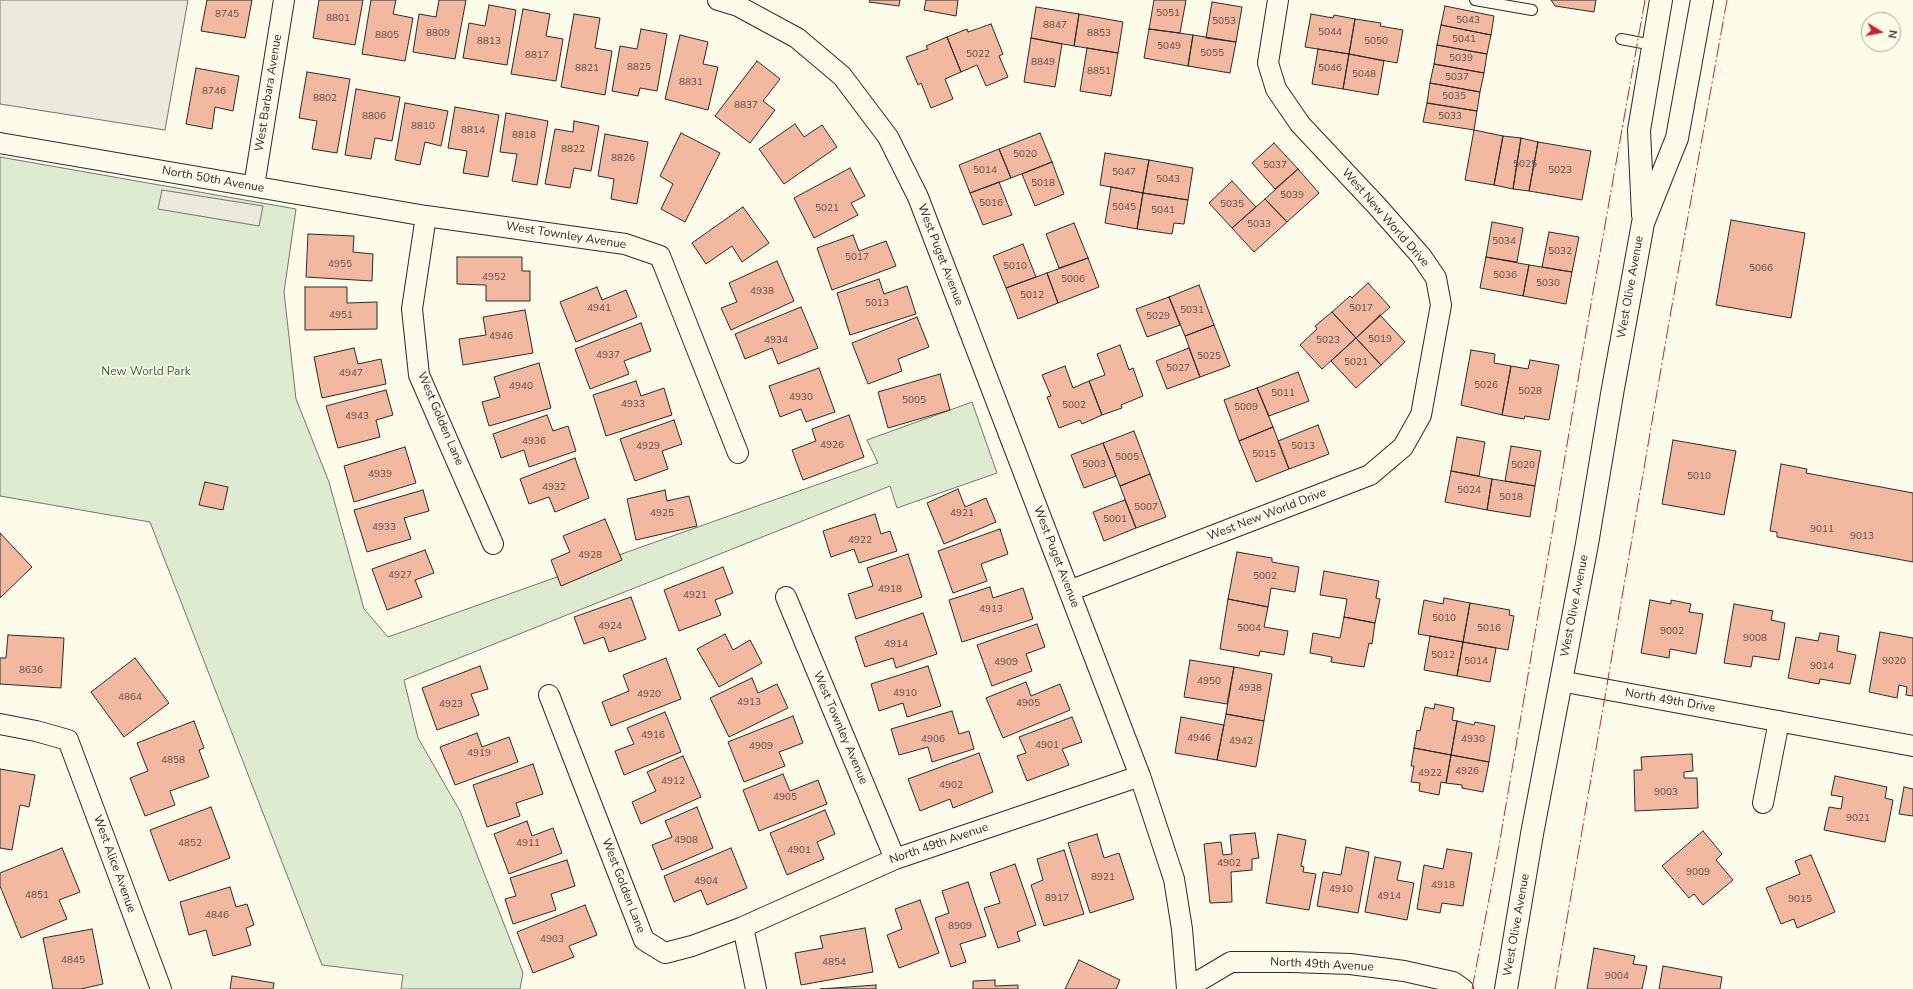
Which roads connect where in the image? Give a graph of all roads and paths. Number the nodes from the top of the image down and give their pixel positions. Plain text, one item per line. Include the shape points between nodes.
1 (284, 0) edge
2 (718, 0) edge
3 (1278, 0) edge
4 (1475, 0) edge
5 (1661, 0) edge
6 (1702, 0) edge
7 (1532, 10) dead end
8 (1621, 39) dead end
9 (1653, 45) junction
10 (0, 143) edge
11 (254, 186) junction
12 (426, 216) junction
13 (1643, 223) junction
14 (738, 453) dead end
15 (493, 544) dead end
16 (1069, 591) junction
17 (786, 597) dead end
18 (1560, 681) junction
19 (549, 695) dead end
20 (1779, 721) junction
21 (0, 724) edge
22 (1913, 746) edge
23 (1140, 776) junction
24 (1763, 803) dead end
25 (895, 859) junction
26 (743, 927) junction
27 (161, 989) edge
28 (756, 989) edge
29 (1187, 989) edge
30 (1463, 989) edge
31 (1506, 989) edge

1 - 11 street, West Barbara Avenue
2 - 16 street, West Puget Avenue via 738,6 797,38 842,76 888,137 918,197
3 - 16 street, West New World Drive via 1268,63 1276,89 1300,124 1377,206 1421,256 1436,278 1441,305 1421,416 1403,447 1370,475
4 - 7 lane
5 - 9 main road, West Olive Avenue
6 - 13 main road, West Olive Avenue via 1677,138
8 - 9 lane
9 - 13 main road, West Olive Avenue via 1639,130
10 - 11 street, North 50th Avenue
11 - 12 street, North 50th Avenue
12 - 14 street, West Townley Avenue via 625,244 660,256
12 - 15 street, West Golden Lane via 412,309 419,375
13 - 18 main road, West Olive Avenue via 1587,544
16 - 23 street, West Puget Avenue
17 - 25 street, West Townley Avenue
18 - 20 street, North 49th Drive
18 - 31 main road, West Olive Avenue
19 - 26 street, West Golden Lane via 644,940 665,953
20 - 22 street, North 49th Drive
20 - 24 street
21 - 27 street, West Alice Avenue via 68,740
23 - 25 street, North 49th Avenue
23 - 29 street, West Puget Avenue via 1174,879 1182,929
25 - 26 street, North 49th Avenue
26 - 28 street
29 - 30 street, North 49th Avenue via 1231,962 1292,962 1350,964 1404,971 1453,982

